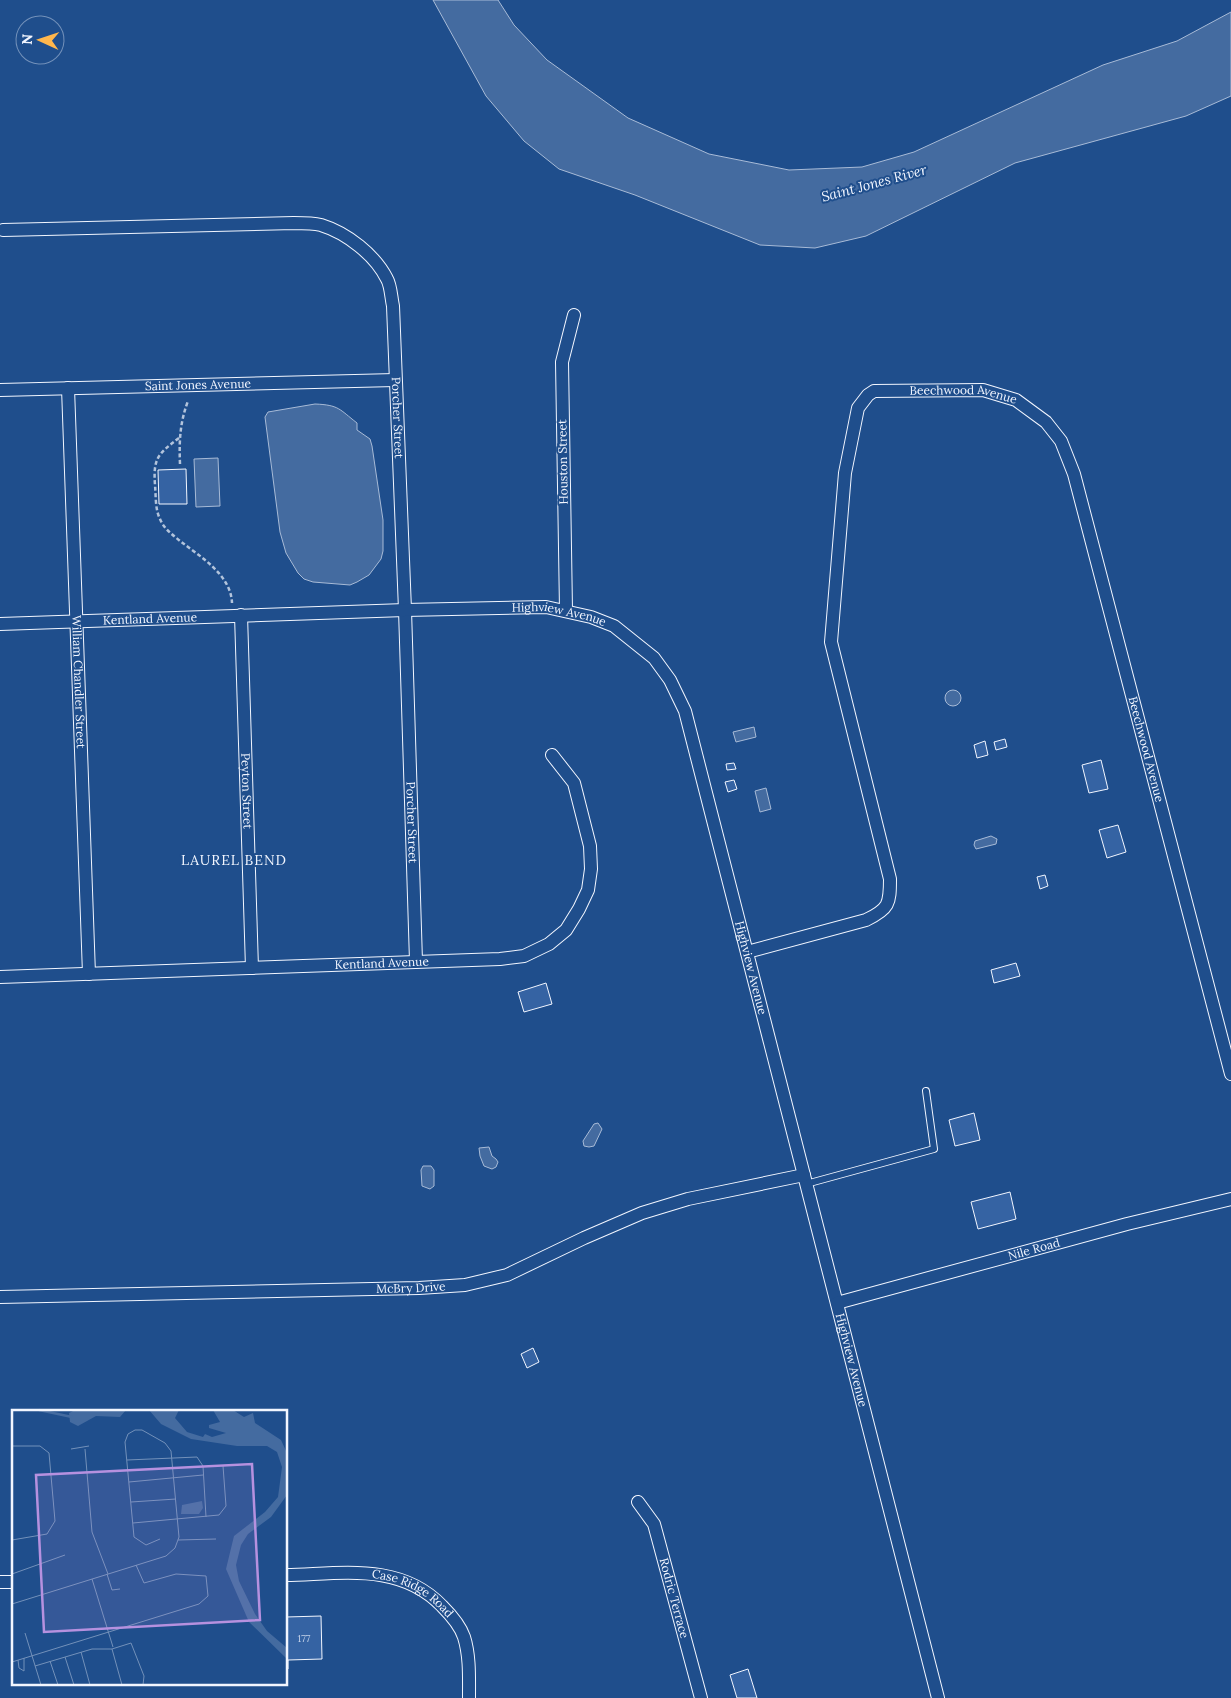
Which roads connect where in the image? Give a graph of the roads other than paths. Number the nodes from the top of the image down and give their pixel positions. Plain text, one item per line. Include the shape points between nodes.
1 (3, 230) dead end
2 (574, 314) dead end
3 (395, 380) junction
4 (68, 388) junction
5 (0, 390) edge
6 (405, 610) junction
7 (566, 610) junction
8 (241, 615) junction
9 (76, 621) junction
10 (0, 624) edge
11 (552, 755) dead end
12 (746, 952) junction
13 (416, 961) junction
14 (252, 968) junction
15 (89, 974) junction
16 (0, 977) edge
17 (1231, 1074) edge
18 (926, 1091) dead end
19 (805, 1179) junction
20 (1231, 1199) edge
21 (0, 1297) edge
22 (837, 1303) junction
23 (638, 1502) dead end
24 (288, 1575) edge
25 (469, 1698) edge
26 (701, 1698) edge
27 (938, 1698) edge

1 - 3 street, Porcher Street via 321,225 362,249 388,280 393,306
2 - 7 street, Houston Street via 562,362
3 - 4 street, Saint Jones Avenue
3 - 6 street, Porcher Street
4 - 5 street, Saint Jones Avenue
4 - 9 street, William Chandler Street
6 - 7 street, Highview Avenue via 546,607
6 - 8 street, Highview Avenue
6 - 13 street, Porcher Street
7 - 12 street, Highview Avenue via 614,626 654,658 670,680 685,711
8 - 9 street, Kentland Avenue
8 - 14 street, Peyton Street
9 - 10 street, Kentland Avenue
9 - 15 street, William Chandler Street
11 - 13 street, Kentland Avenue via 574,783 590,846 588,890 566,930 549,944 524,956
12 - 17 street, Beechwood Avenue via 866,920 880,913 890,899 890,879 831,642 845,472 858,408 874,391 982,390 1016,400 1046,422 1062,441 1074,474
12 - 19 street, Highview Avenue
13 - 14 street, Kentland Avenue
14 - 15 street, Kentland Avenue
15 - 16 street, Kentland Avenue
18 - 19 lane via 934,1148
19 - 21 street, McBry Drive via 688,1199 584,1238 507,1275 464,1285
19 - 22 street, Highview Avenue
20 - 22 street, Nile Road
22 - 27 street, Highview Avenue
23 - 26 street, Rodric Terrace via 654,1524
24 - 25 street, Case Ridge Road via 386,1575 411,1582 430,1594 451,1616 463,1636

